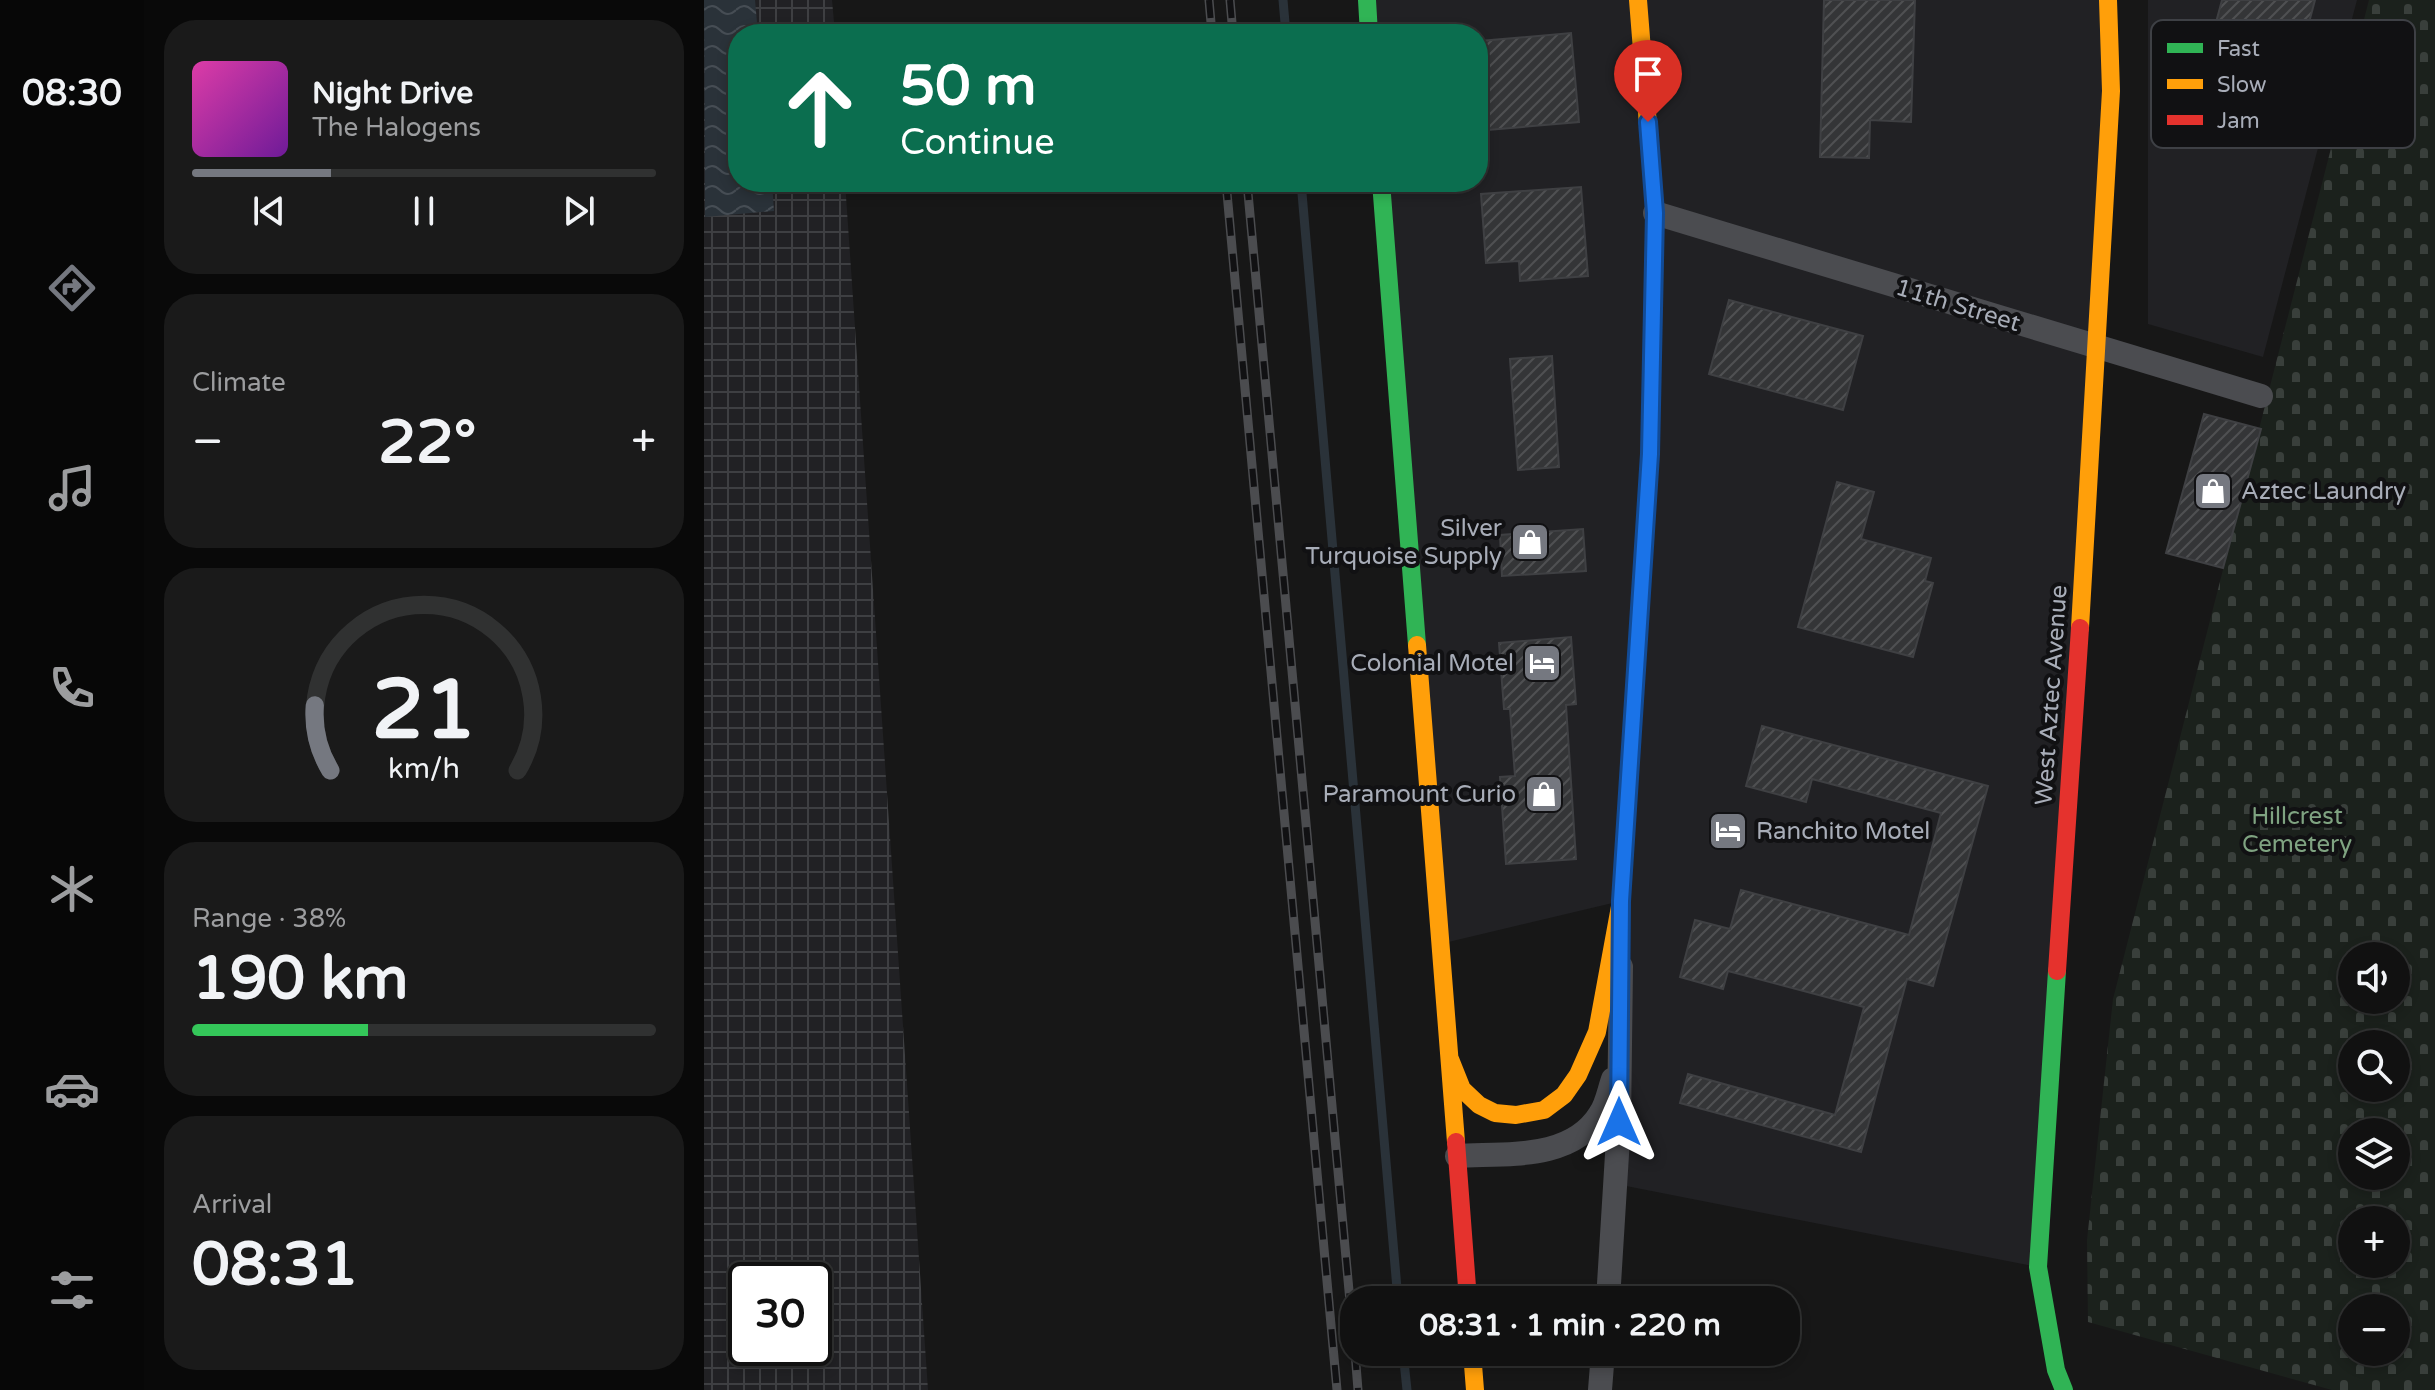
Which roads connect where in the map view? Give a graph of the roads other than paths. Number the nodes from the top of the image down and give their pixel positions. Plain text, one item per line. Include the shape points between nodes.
1 (1367, 0) edge
2 (1638, 0) edge
3 (2108, 0) edge
4 (1368, 24) edge
5 (1382, 192) edge
6 (1655, 213) junction
7 (2096, 347) junction
8 (2261, 396) dead end
9 (1621, 901) junction
10 (1449, 1057) junction
11 (1620, 1060) junction
12 (1457, 1156) junction
13 (1467, 1286) edge
14 (1609, 1286) edge
15 (1473, 1366) edge
16 (1602, 1366) edge
17 (1475, 1390) edge
18 (1600, 1390) edge
19 (2064, 1390) edge

1 - 4 main road
2 - 6 main road
3 - 7 main road, West Aztec Avenue via 2111,91
5 - 10 main road
6 - 7 street, 11th Street
6 - 9 main road via 1650,454
7 - 8 street, 11th Street
7 - 19 main road, West Aztec Avenue via 2038,1267
9 - 10 main road via 1597,1032 1564,1095 1544,1110 1495,1113 1462,1089
9 - 11 street
10 - 12 main road
11 - 12 street via 1601,1113 1574,1141 1539,1151
11 - 14 street
12 - 13 main road
15 - 17 main road
16 - 18 street

